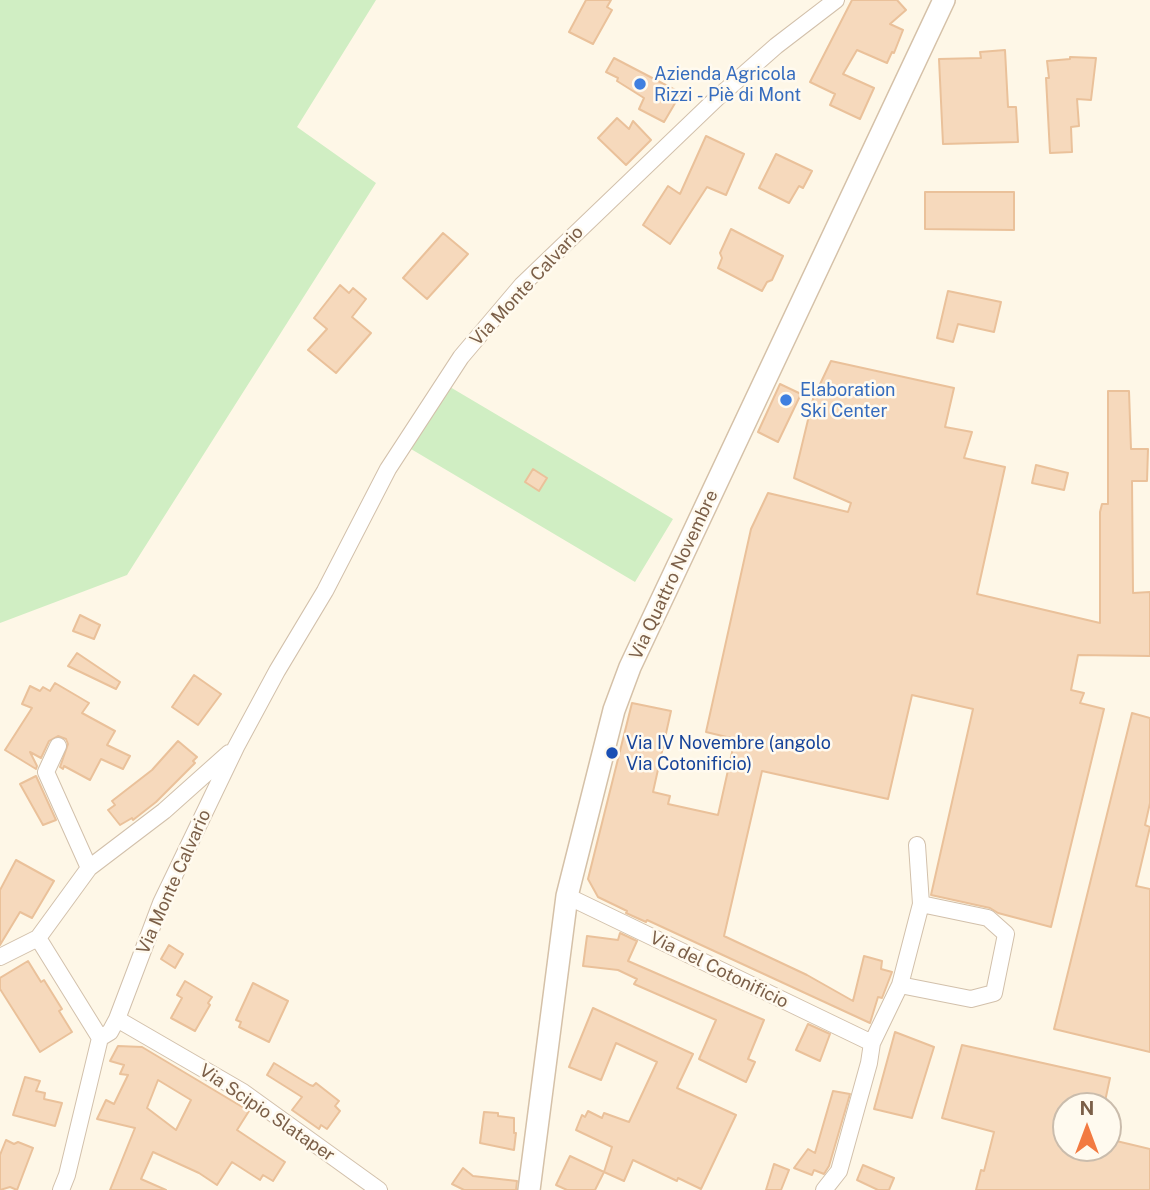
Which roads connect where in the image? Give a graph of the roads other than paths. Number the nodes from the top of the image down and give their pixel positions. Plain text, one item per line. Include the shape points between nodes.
1 (836, 0) edge
2 (944, 0) edge
3 (58, 746) dead end
4 (236, 747) junction
5 (917, 845) dead end
6 (89, 868) junction
7 (567, 896) junction
8 (921, 904) junction
9 (38, 938) junction
10 (0, 957) edge
11 (900, 985) junction
12 (117, 1019) junction
13 (100, 1038) junction
14 (872, 1043) junction
15 (61, 1190) edge
16 (379, 1190) edge
17 (529, 1190) edge
18 (824, 1190) edge

1 - 4 street, Via Monte Calvario via 717,98 522,285 461,357 388,470
2 - 7 main road, Via Quattro Novembre via 630,667 614,710
3 - 6 street via 46,772
4 - 6 street, Via Monte Calvario via 164,811
4 - 12 street, Via Monte Calvario via 161,903
5 - 8 street
6 - 9 street, Via Monte Calvario
7 - 14 street, Via del Cotonificio
7 - 17 main road, Via Quattro Novembre
8 - 11 street
8 - 11 street via 988,918 1006,934 994,993 971,999
9 - 10 street, Via Monte Calvario
9 - 13 street
11 - 14 street
12 - 13 street
12 - 16 street, Via Scipio Slataper via 243,1092
13 - 15 street
14 - 18 street via 839,1171

